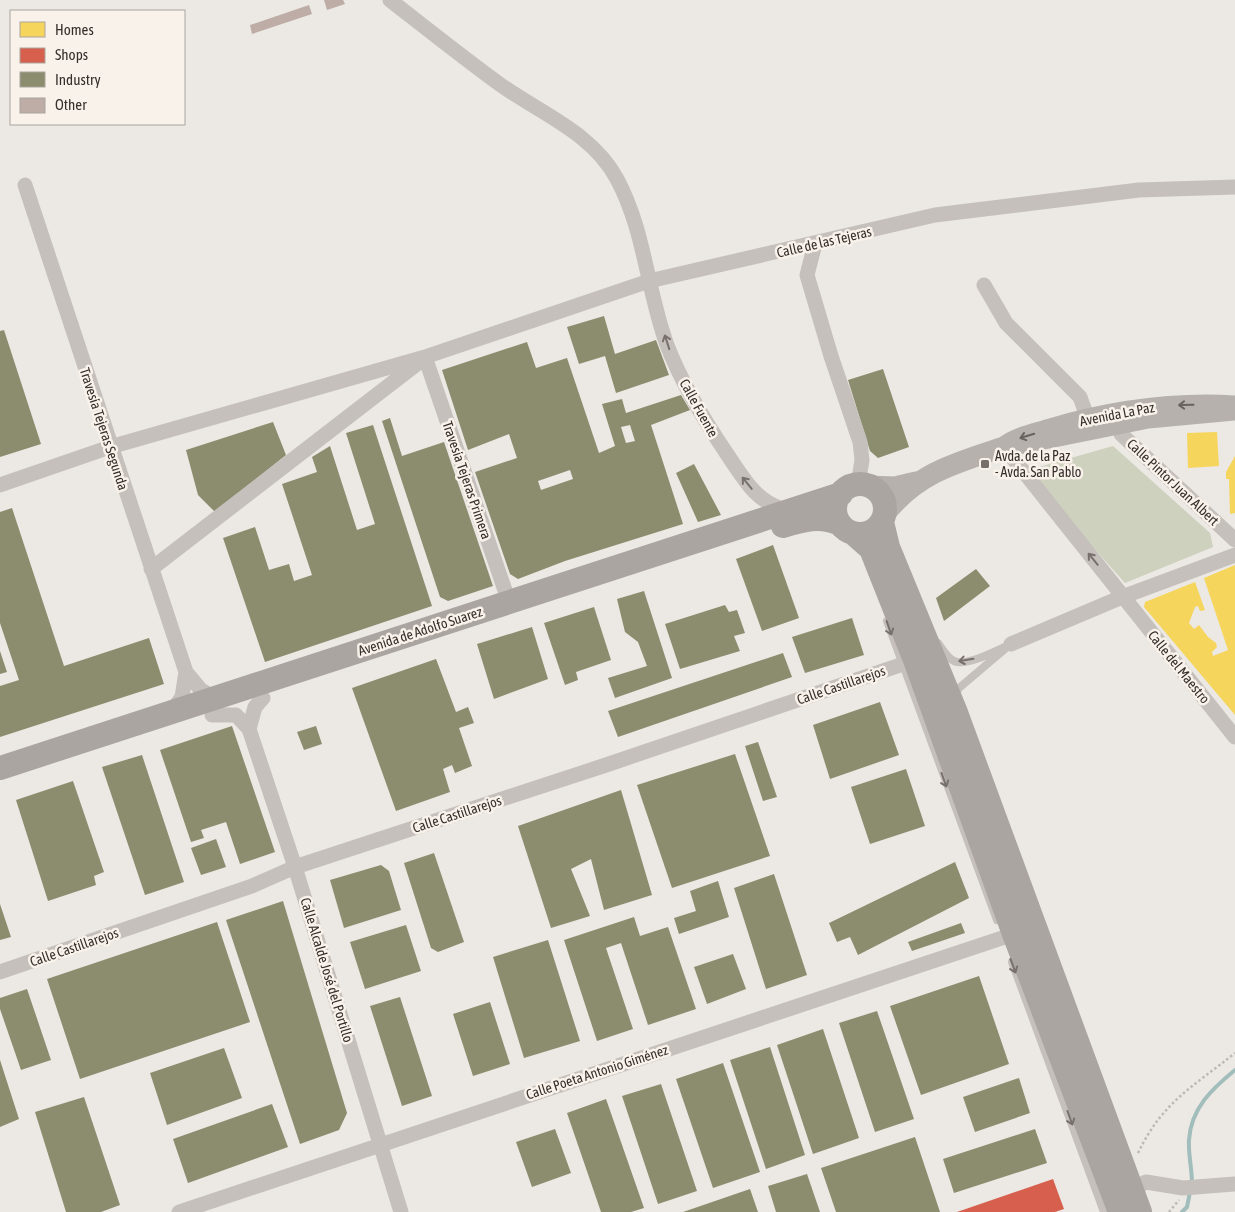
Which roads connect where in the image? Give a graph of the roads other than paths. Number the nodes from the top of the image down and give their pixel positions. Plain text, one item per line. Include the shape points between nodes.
1 (396, 1) edge
2 (25, 185) dead end
3 (1235, 187) edge
4 (815, 244) junction
5 (649, 281) junction
6 (984, 285) dead end
7 (425, 357) junction
8 (1235, 406) edge
9 (1235, 410) edge
10 (1088, 419) junction
11 (1126, 422) junction
12 (110, 447) junction
13 (1004, 447) junction
14 (921, 480) junction
15 (0, 485) edge
16 (855, 488) junction
17 (785, 510) junction
18 (883, 519) junction
19 (847, 528) junction
20 (1235, 540) edge
21 (888, 547) junction
22 (1235, 555) edge
23 (869, 568) dead end
24 (151, 569) junction
25 (1122, 597) junction
26 (509, 602) junction
27 (884, 612) dead end
28 (918, 617) junction
29 (1012, 644) junction
30 (909, 662) junction
31 (186, 672) junction
32 (263, 698) junction
33 (214, 707) junction
34 (955, 710) junction
35 (172, 712) junction
36 (249, 729) junction
37 (1235, 737) edge
38 (0, 768) edge
39 (0, 784) edge
40 (995, 824) junction
41 (295, 867) junction
42 (1017, 937) junction
43 (0, 972) edge
44 (1091, 1080) junction
45 (380, 1144) junction
46 (1126, 1165) junction
47 (1158, 1183) junction
48 (1235, 1184) edge
49 (1129, 1208) edge
50 (180, 1212) edge
51 (401, 1212) edge
52 (1104, 1212) edge

1 - 5 street, Calle Fuente via 499,84 578,135 600,155 617,179 639,234
2 - 12 street, Travesía Tejeras Segunda
3 - 4 street, Calle de las Tejeras via 1139,190 934,215
4 - 5 street, Calle de las Tejeras
4 - 16 street via 807,275 830,356 860,442 862,460
5 - 7 street, Calle de las Tejeras
17 -> 5 street, Calle Fuente via 761,499 708,427 667,344
6 - 10 street via 1006,323 1080,397
7 - 12 street, Calle de las Tejeras
7 - 24 street
7 - 26 street, Travesía Tejeras Primera
8 -> 10 main road, Avenida La Paz via 1164,406
9 - 11 main road, Avenida La Paz
10 -> 13 main road, Avenida La Paz via 1012,441
11 - 13 main road, Avenida La Paz
11 - 20 street, Calle Pintor Juan Albert via 1121,434
12 - 15 street, Calle de las Tejeras
12 - 24 street, Travesía Tejeras Segunda
13 - 14 main road, Avenida La Paz via 950,465
25 -> 13 street, Calle del Maestro
14 - 16 main road, Avenida La Paz via 895,487
14 - 18 main road, Avenida La Paz via 900,496
16 - 17 main road, Avenida de Adolfo Suarez
16 - 18 main road via 880,494 885,508
16 - 19 main road via 835,508
17 - 26 main road, Avenida de Adolfo Suarez
18 - 19 main road via 866,533
18 - 21 main road
19 - 23 lane via 861,544
19 - 30 main road via 871,549
19 - 32 main road, Avenida de Adolfo Suarez via 823,518 800,521
21 - 28 main road
21 - 30 lane via 917,629 919,641
22 - 25 street
24 - 31 street, Travesía Tejeras Segunda
25 - 29 street
25 - 37 street, Calle del Maestro
26 - 33 main road, Avenida de Adolfo Suarez
27 -> 30 lane
29 -> 28 lane via 966,662 954,661
28 - 34 main road
29 - 34 lane via 959,688 955,694
30 - 40 lane via 926,664 933,675 983,808
30 - 41 street, Calle Castillarejos
30 -> 42 main road
31 - 33 street
31 - 35 street via 182,697
32 - 33 main road, Avenida de Adolfo Suarez
32 - 36 street via 255,707
33 - 35 main road, Avenida de Adolfo Suarez
33 - 36 street via 236,715
33 - 39 main road, Avenida de Adolfo Suarez
34 - 40 main road
35 - 38 main road, Avenida de Adolfo Suarez
36 - 41 street, Calle Alcalde José del Portillo
40 - 42 lane
40 - 44 main road
41 - 43 street, Calle Castillarejos via 252,886
41 - 45 street, Calle Alcalde José del Portillo
42 - 44 lane via 1075,1056
42 - 45 street, Calle Poeta Antonio Giménez
42 - 49 main road
42 -> 52 lane
44 - 46 main road
44 - 49 lane via 1094,1105
45 - 50 street, Calle Poeta Antonio Giménez
45 - 51 street, Calle Alcalde José del Portillo
46 - 47 street
46 - 49 main road
47 - 48 street via 1183,1188
47 - 49 street via 1141,1183

